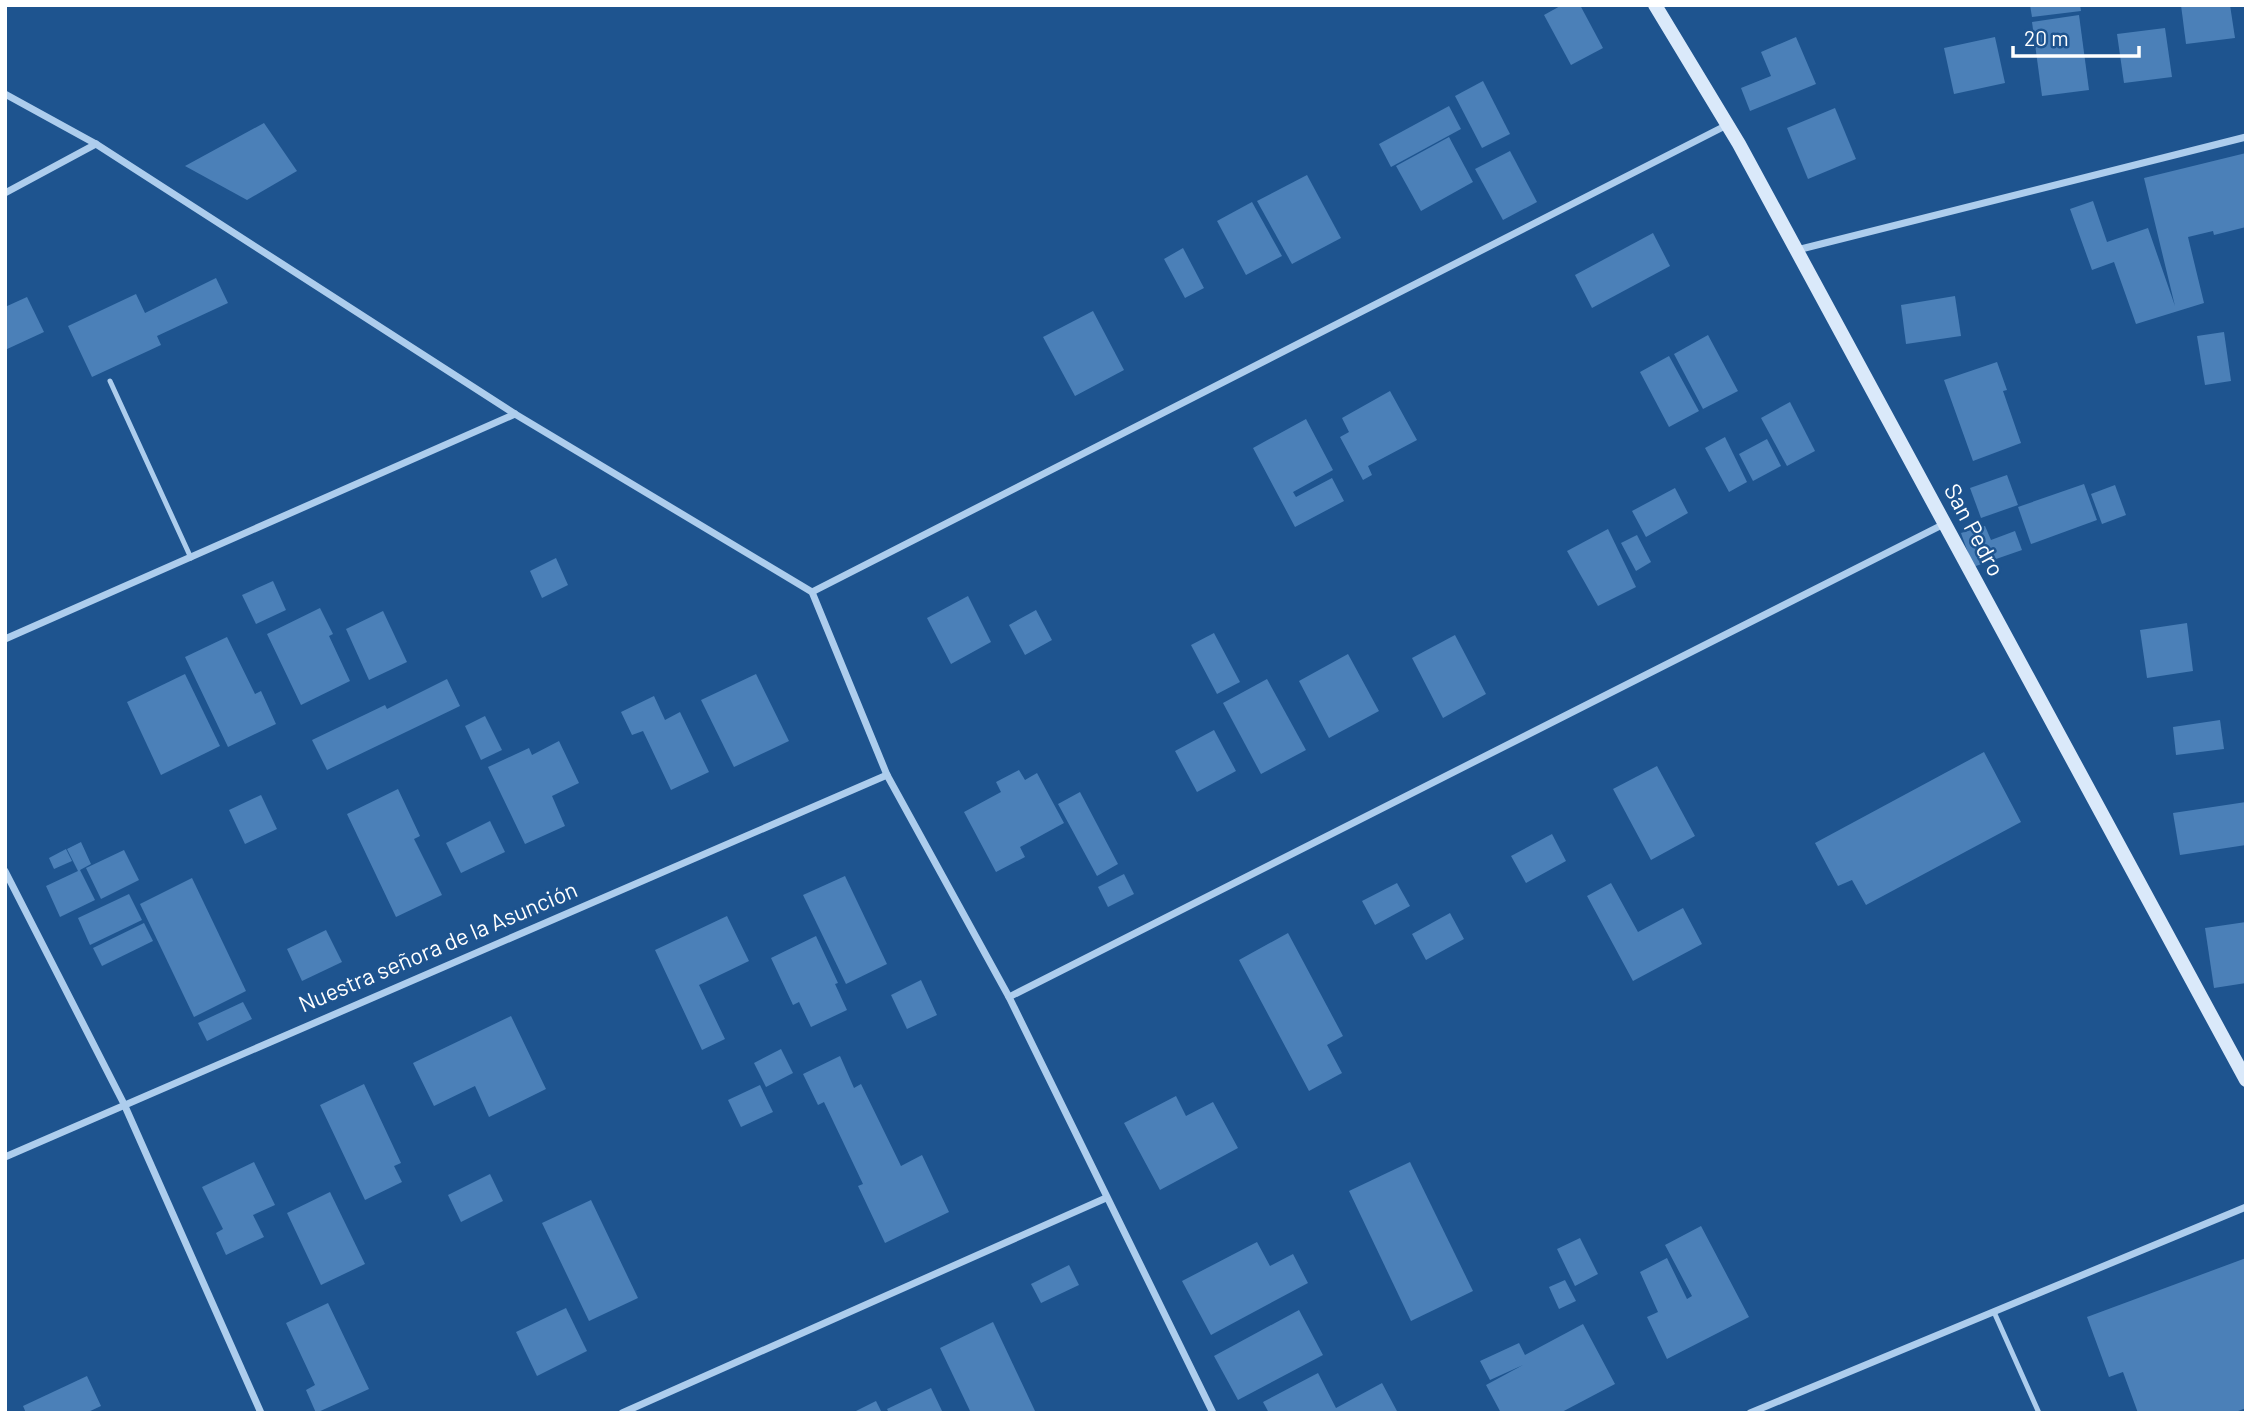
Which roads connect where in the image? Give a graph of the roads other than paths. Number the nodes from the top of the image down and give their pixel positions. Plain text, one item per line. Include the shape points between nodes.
1 (1655, 5) edge
2 (5, 94) edge
3 (1727, 125) junction
4 (2246, 137) edge
5 (96, 144) junction
6 (5, 193) edge
7 (1796, 251) junction
8 (110, 381) dead end
9 (515, 414) junction
10 (1944, 524) junction
11 (191, 558) junction
12 (812, 592) junction
13 (5, 639) edge
14 (887, 775) junction
15 (5, 871) edge
16 (1009, 997) junction
17 (2246, 1080) edge
18 (124, 1104) junction
19 (5, 1157) edge
20 (1106, 1198) junction
21 (2246, 1207) edge
22 (1994, 1312) junction
23 (261, 1413) edge
24 (622, 1413) edge
25 (1213, 1413) edge
26 (1750, 1413) edge
27 (2039, 1413) edge

1 - 3 main road, San Pedro
2 - 5 street
3 - 7 main road, San Pedro
3 - 12 street
4 - 7 street
5 - 6 street
5 - 9 street
7 - 10 main road, San Pedro
8 - 11 lane
9 - 11 street
9 - 12 street
10 - 16 street
10 - 17 main road, San Pedro
11 - 13 street
12 - 14 street
14 - 16 street
14 - 18 street, Nuestra señora de la Asunción
15 - 18 street
16 - 20 street
18 - 19 street, Nuestra señora de la Asunción
18 - 23 street
20 - 24 street
20 - 25 street
21 - 22 street
22 - 26 street
22 - 27 lane

